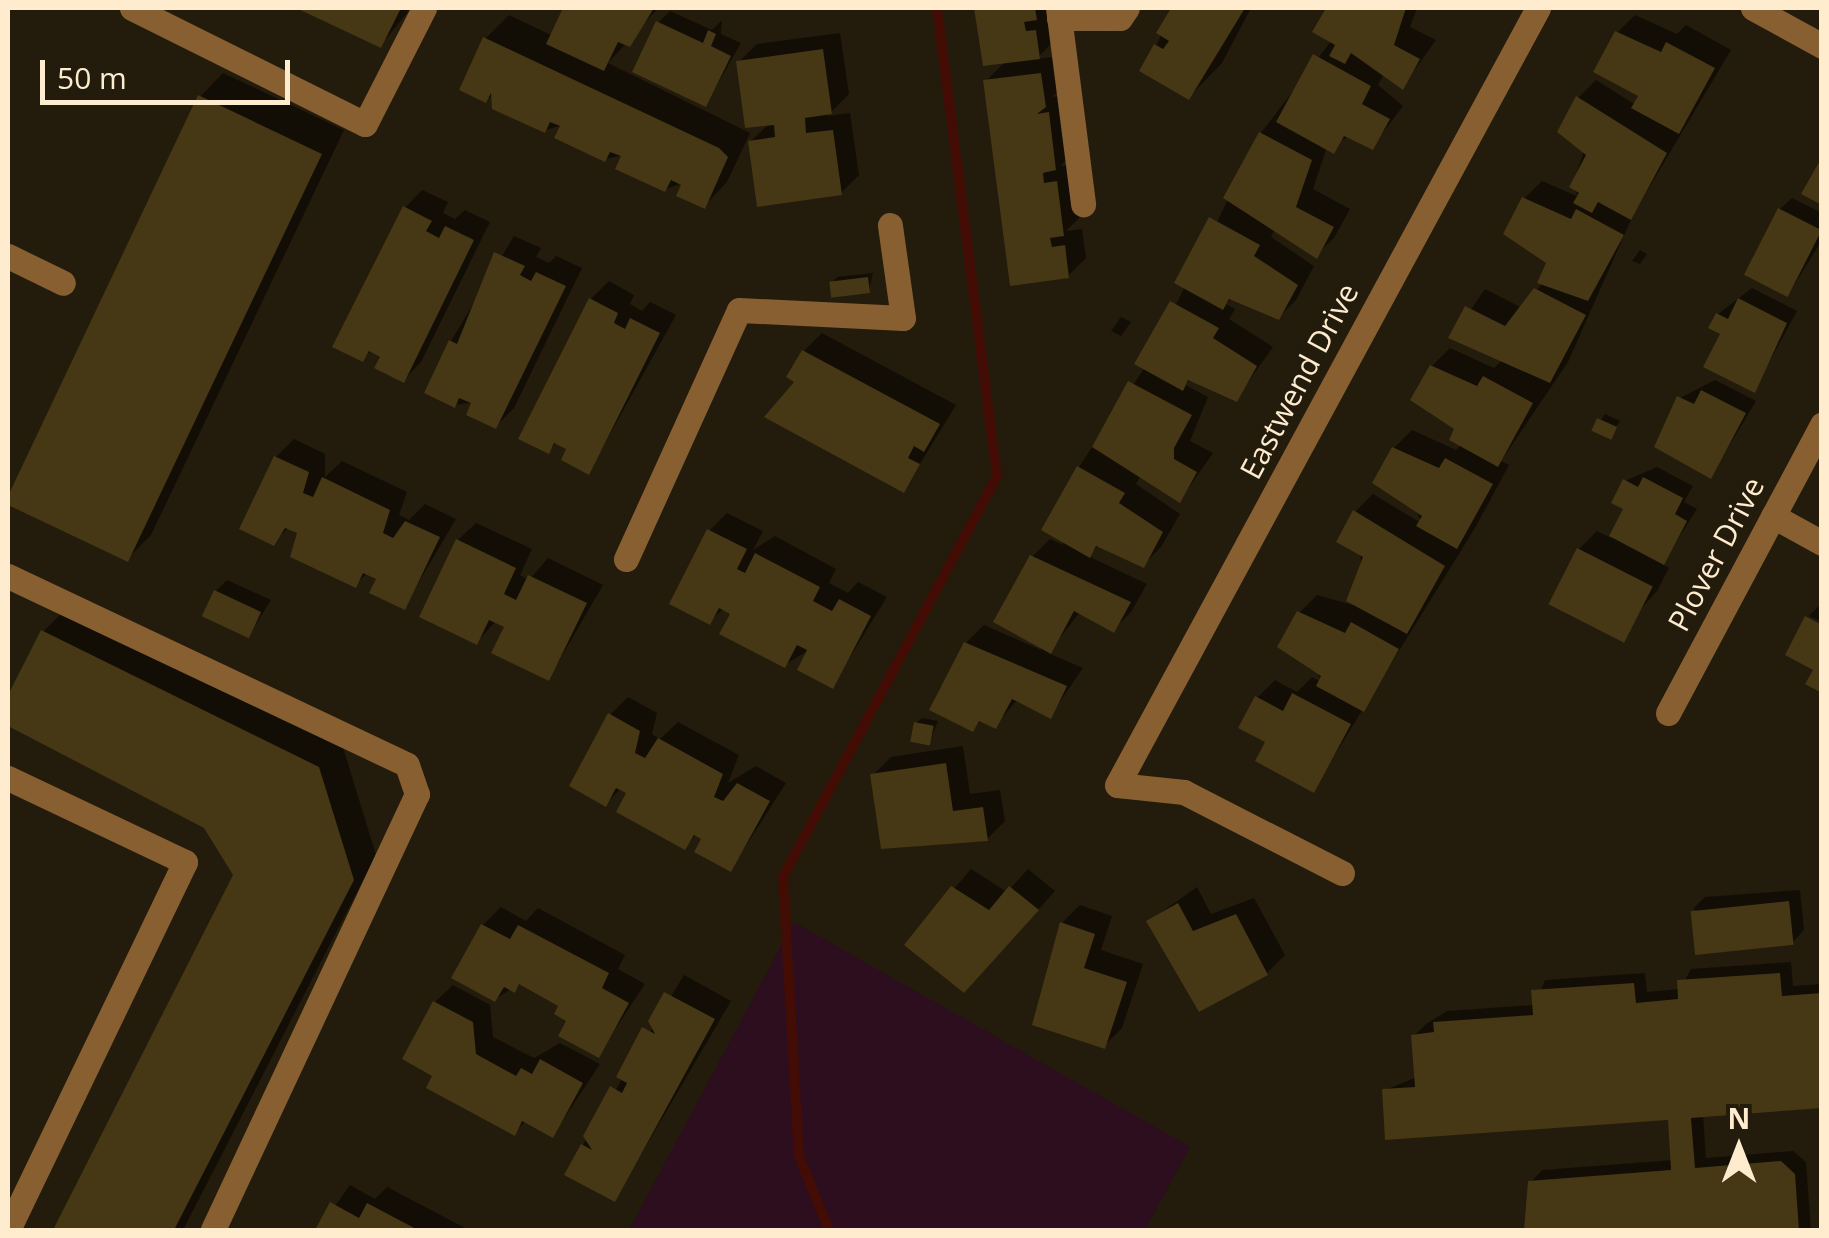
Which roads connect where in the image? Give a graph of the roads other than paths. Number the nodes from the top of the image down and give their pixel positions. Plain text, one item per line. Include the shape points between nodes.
1 (132, 8) edge
2 (424, 8) edge
3 (1127, 8) edge
4 (1538, 8) edge
5 (1753, 8) edge
6 (1058, 13) edge
7 (1822, 46) edge
8 (1083, 204) dead end
9 (890, 225) dead end
10 (8, 256) edge
11 (63, 284) dead end
12 (1822, 424) edge
13 (1773, 516) junction
14 (1822, 543) edge
15 (626, 559) dead end
16 (10, 583) edge
17 (1668, 714) dead end
18 (8, 778) edge
19 (1342, 873) dead end
20 (8, 1230) edge
21 (213, 1230) edge

1 - 2 street via 365,124
3 - 6 street via 1120,18
4 - 19 street, Eastwend Drive via 1117,784 1184,792
5 - 7 street
6 - 8 street
9 - 15 street via 903,318 740,310
10 - 11 street
12 - 13 street, Plover Drive
13 - 14 street
13 - 17 street, Plover Drive
16 - 21 street via 407,765 417,794
18 - 20 street via 185,862

